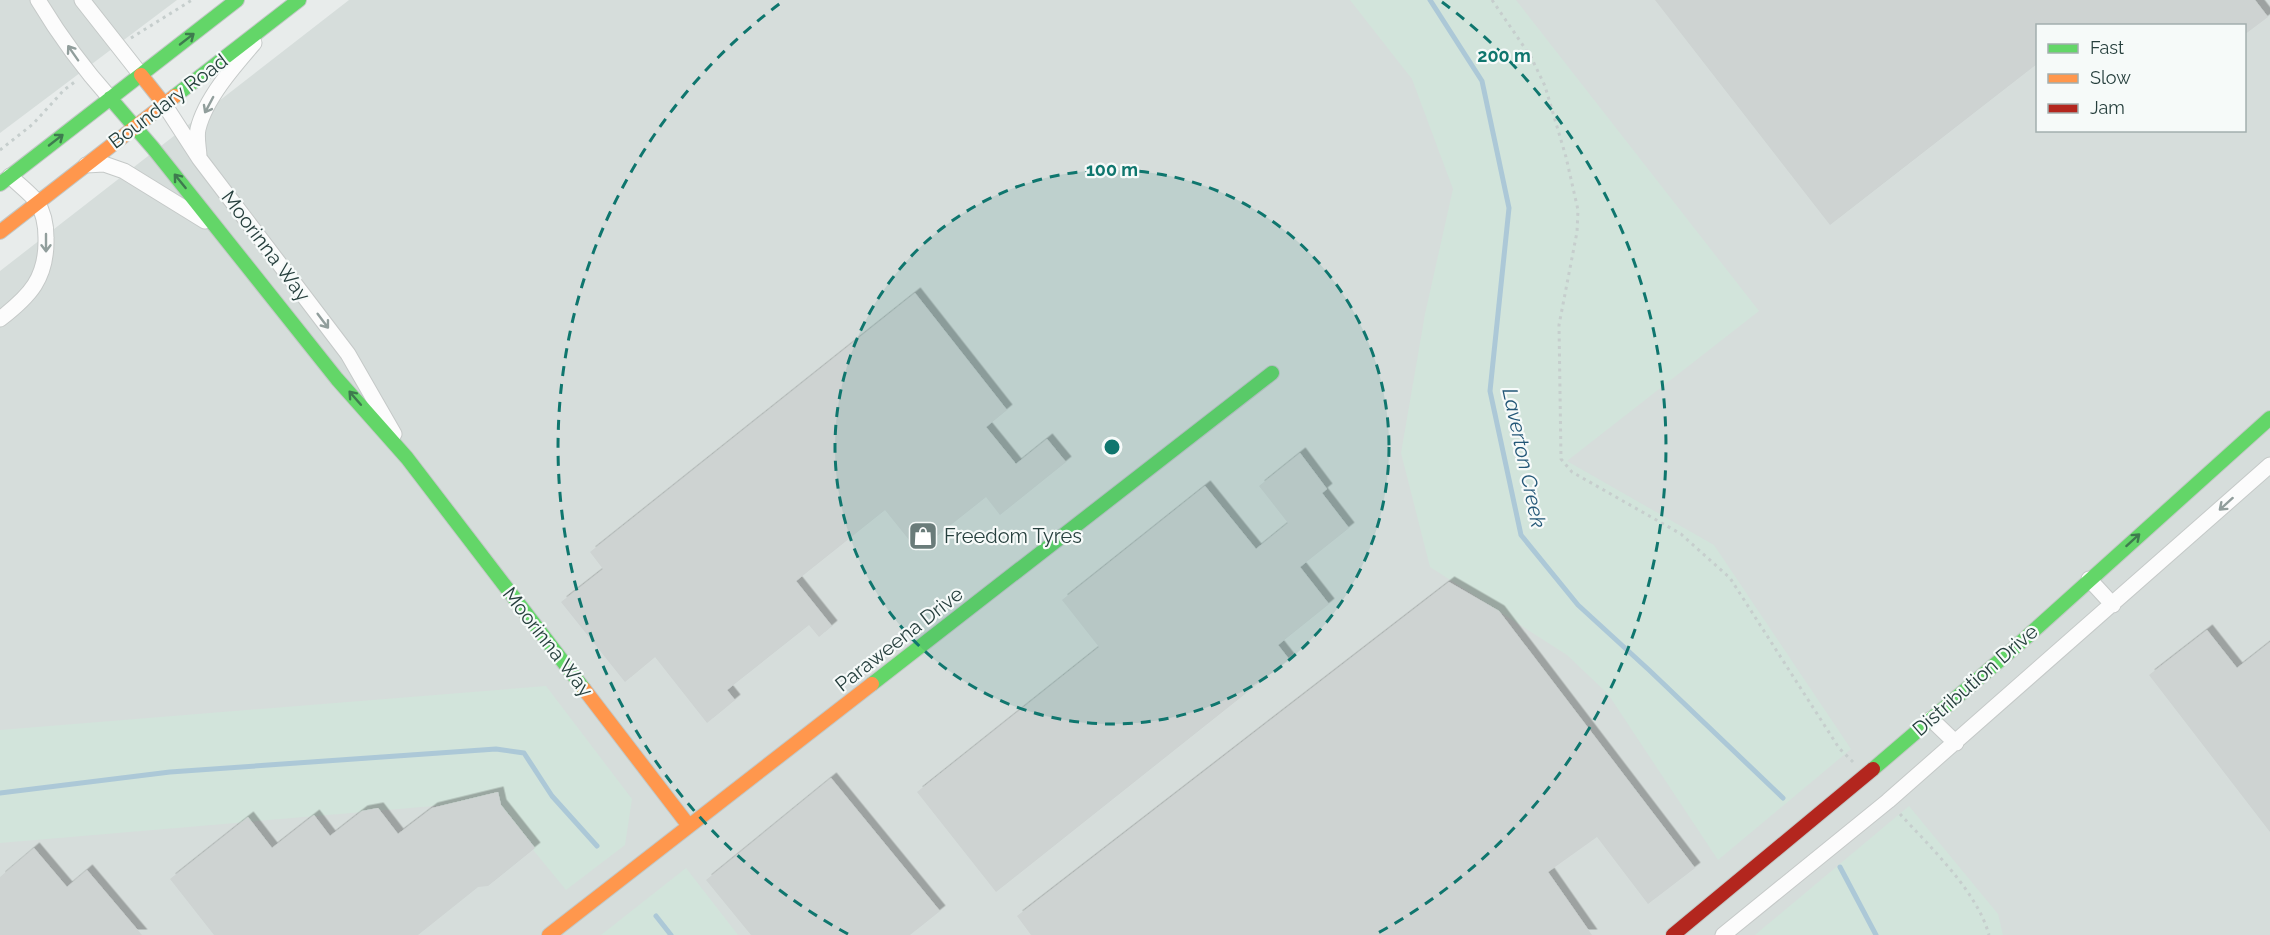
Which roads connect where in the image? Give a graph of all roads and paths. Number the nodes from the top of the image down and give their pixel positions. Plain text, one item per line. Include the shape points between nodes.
1 (38, 0) edge
2 (82, 0) edge
3 (237, 0) edge
4 (299, 0) edge
5 (1492, 0) edge
6 (269, 24) junction
7 (141, 75) junction
8 (110, 98) junction
9 (164, 104) junction
10 (135, 126) junction
11 (199, 158) junction
12 (85, 165) junction
13 (5, 180) edge
14 (37, 203) junction
15 (220, 231) junction
16 (0, 232) edge
17 (0, 319) edge
18 (1272, 373) dead end
19 (2270, 418) edge
20 (407, 458) junction
21 (2270, 465) edge
22 (2089, 579) junction
23 (2113, 605) junction
24 (1931, 719) junction
25 (1956, 743) junction
26 (1865, 776) junction
27 (1888, 801) junction
28 (689, 826) junction
29 (549, 935) edge
30 (1673, 935) edge
31 (1723, 935) edge
32 (1989, 935) edge

8 -> 1 street via 87,72
2 - 7 street
7 -> 3 street, Boundary Road
4 - 6 street, Boundary Road
5 - 26 path via 1531,57 1545,86 1578,210 1559,325 1564,465 1681,534 1730,578 1839,748
6 - 9 street, Boundary Road
6 -> 11 street via 208,105 198,130
7 - 8 street, Boundary Road
7 - 9 street
8 - 10 street, Moorinna Way
13 -> 8 street, Boundary Road
9 - 10 street, Boundary Road
9 - 11 street, Moorinna Way
10 - 12 street, Boundary Road
15 -> 10 street, Moorinna Way
11 -> 20 street, Moorinna Way via 348,354
12 - 14 street, Boundary Road
12 - 15 street, Moorinna Way via 104,164 124,171
13 - 14 street, Boundary Road
14 - 16 street, Boundary Road
14 -> 17 street, Boundary Road via 45,223 45,262 31,291
20 -> 15 street, Moorinna Way via 337,379
18 - 28 street, Paraweena Drive
22 -> 19 street, Distribution Drive
20 - 28 street, Moorinna Way
21 -> 23 street, Distribution Drive
22 - 23 street
22 - 24 street, Distribution Drive
23 - 25 street, Distribution Drive
24 - 25 street
24 - 26 street, Distribution Drive
25 - 27 street, Distribution Drive
26 - 30 street, Distribution Drive
27 - 31 street, Distribution Drive
27 - 32 path via 1968,894
28 - 29 street, Paraweena Drive

